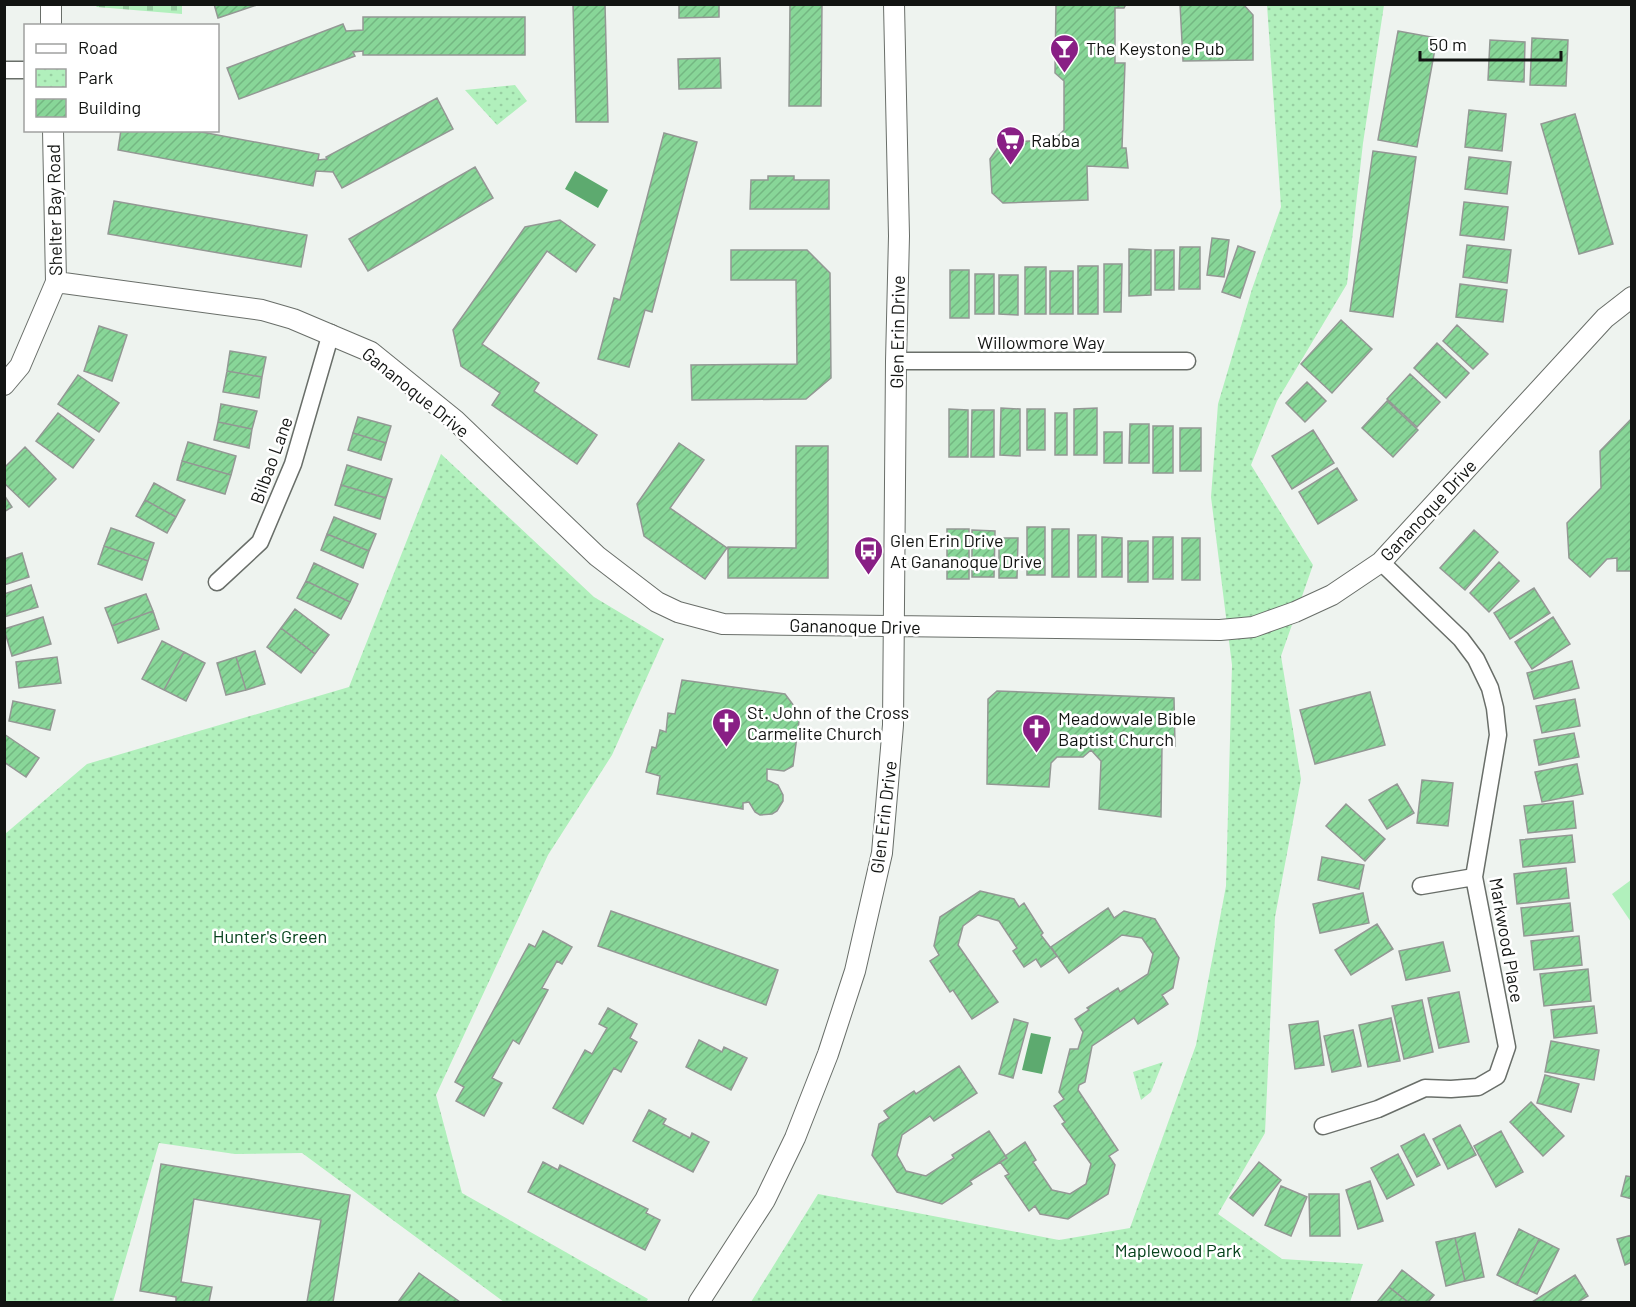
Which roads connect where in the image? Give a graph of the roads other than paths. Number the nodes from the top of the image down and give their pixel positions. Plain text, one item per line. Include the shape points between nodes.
1 (51, 4) edge
2 (894, 4) edge
3 (51, 24) edge
4 (4, 70) edge
5 (24, 70) edge
6 (53, 132) edge
7 (56, 282) junction
8 (1632, 297) edge
9 (331, 333) junction
10 (896, 361) junction
11 (1187, 362) dead end
12 (4, 385) edge
13 (1381, 562) junction
14 (217, 582) dead end
15 (893, 627) junction
16 (1474, 877) junction
17 (1420, 886) dead end
18 (1323, 1126) dead end
19 (699, 1302) edge

1 - 3 street
2 - 10 street, Glen Erin Drive via 899,236
4 - 5 street
6 - 7 street, Shelter Bay Road
7 - 9 street, Gananoque Drive via 262,310
7 - 12 street, Shelter Bay Road via 20,366
8 - 13 street, Gananoque Drive via 1605,318
9 - 14 street, Bilbao Lane via 293,464 260,542
9 - 15 street, Gananoque Drive via 371,352 455,420 597,556 657,602 723,624
10 - 11 street, Willowmore Way
10 - 15 street, Glen Erin Drive
13 - 15 street, Gananoque Drive via 1332,595 1253,627
13 - 16 street, Markwood Place via 1461,639 1490,687 1498,735
15 - 19 street, Glen Erin Drive via 893,725 882,853 855,971 795,1138 765,1200
16 - 17 street
16 - 18 street, Markwood Place via 1507,1047 1497,1076 1478,1087 1425,1088 1378,1109

